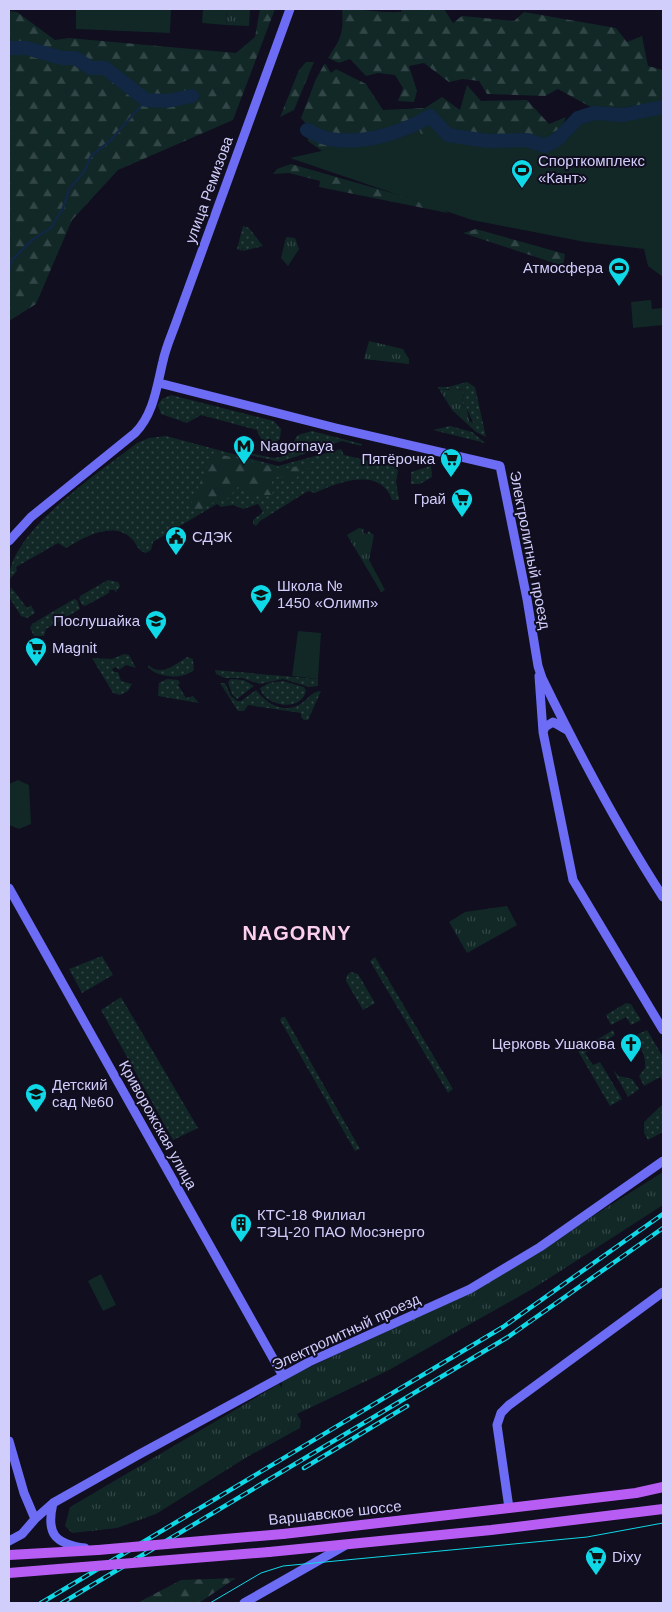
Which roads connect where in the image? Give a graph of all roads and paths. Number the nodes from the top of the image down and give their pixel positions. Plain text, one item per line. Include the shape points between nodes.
1 (290, 9) edge
2 (159, 383) junction
3 (9, 541) edge
4 (538, 666) junction
5 (543, 732) junction
6 (570, 732) junction
7 (9, 888) edge
8 (663, 897) edge
9 (663, 1030) edge
10 (663, 1161) edge
11 (663, 1292) edge
12 (283, 1376) junction
13 (9, 1441) edge
14 (663, 1487) edge
15 (53, 1503) junction
16 (509, 1508) junction
17 (663, 1509) edge
18 (650, 1512) junction
19 (663, 1514) edge
20 (35, 1519) junction
21 (9, 1541) edge
22 (344, 1546) junction
23 (97, 1550) junction
24 (9, 1555) edge
25 (9, 1573) edge
26 (244, 1603) edge

1 - 2 street, улица Ремизова via 178,317 163,360
2 - 3 street via 141,427 30,517
2 - 4 street, Электролитный проезд via 500,466
4 - 5 street
4 - 6 street, Электролитный проезд
5 - 6 street via 553,722
5 - 9 street via 573,880
6 - 8 street, Электролитный проезд via 597,789
7 - 12 street, Криворожская улица
10 - 12 street, Электролитный проезд via 540,1246 470,1289
11 - 16 street via 502,1413 497,1425
12 - 15 street, Электролитный проезд
13 - 20 street
14 - 16 main road, Варшавское шоссе
15 - 20 street, Электролитный проезд
15 - 23 street via 49,1522 55,1536 73,1547
16 - 23 main road, Варшавское шоссе, bridge via 283,1534
17 - 18 main road
18 - 19 main road
18 - 22 main road
20 - 21 street, Электролитный проезд via 22,1534
22 - 25 main road, bridge
22 - 26 street
23 - 24 main road, Варшавское шоссе

